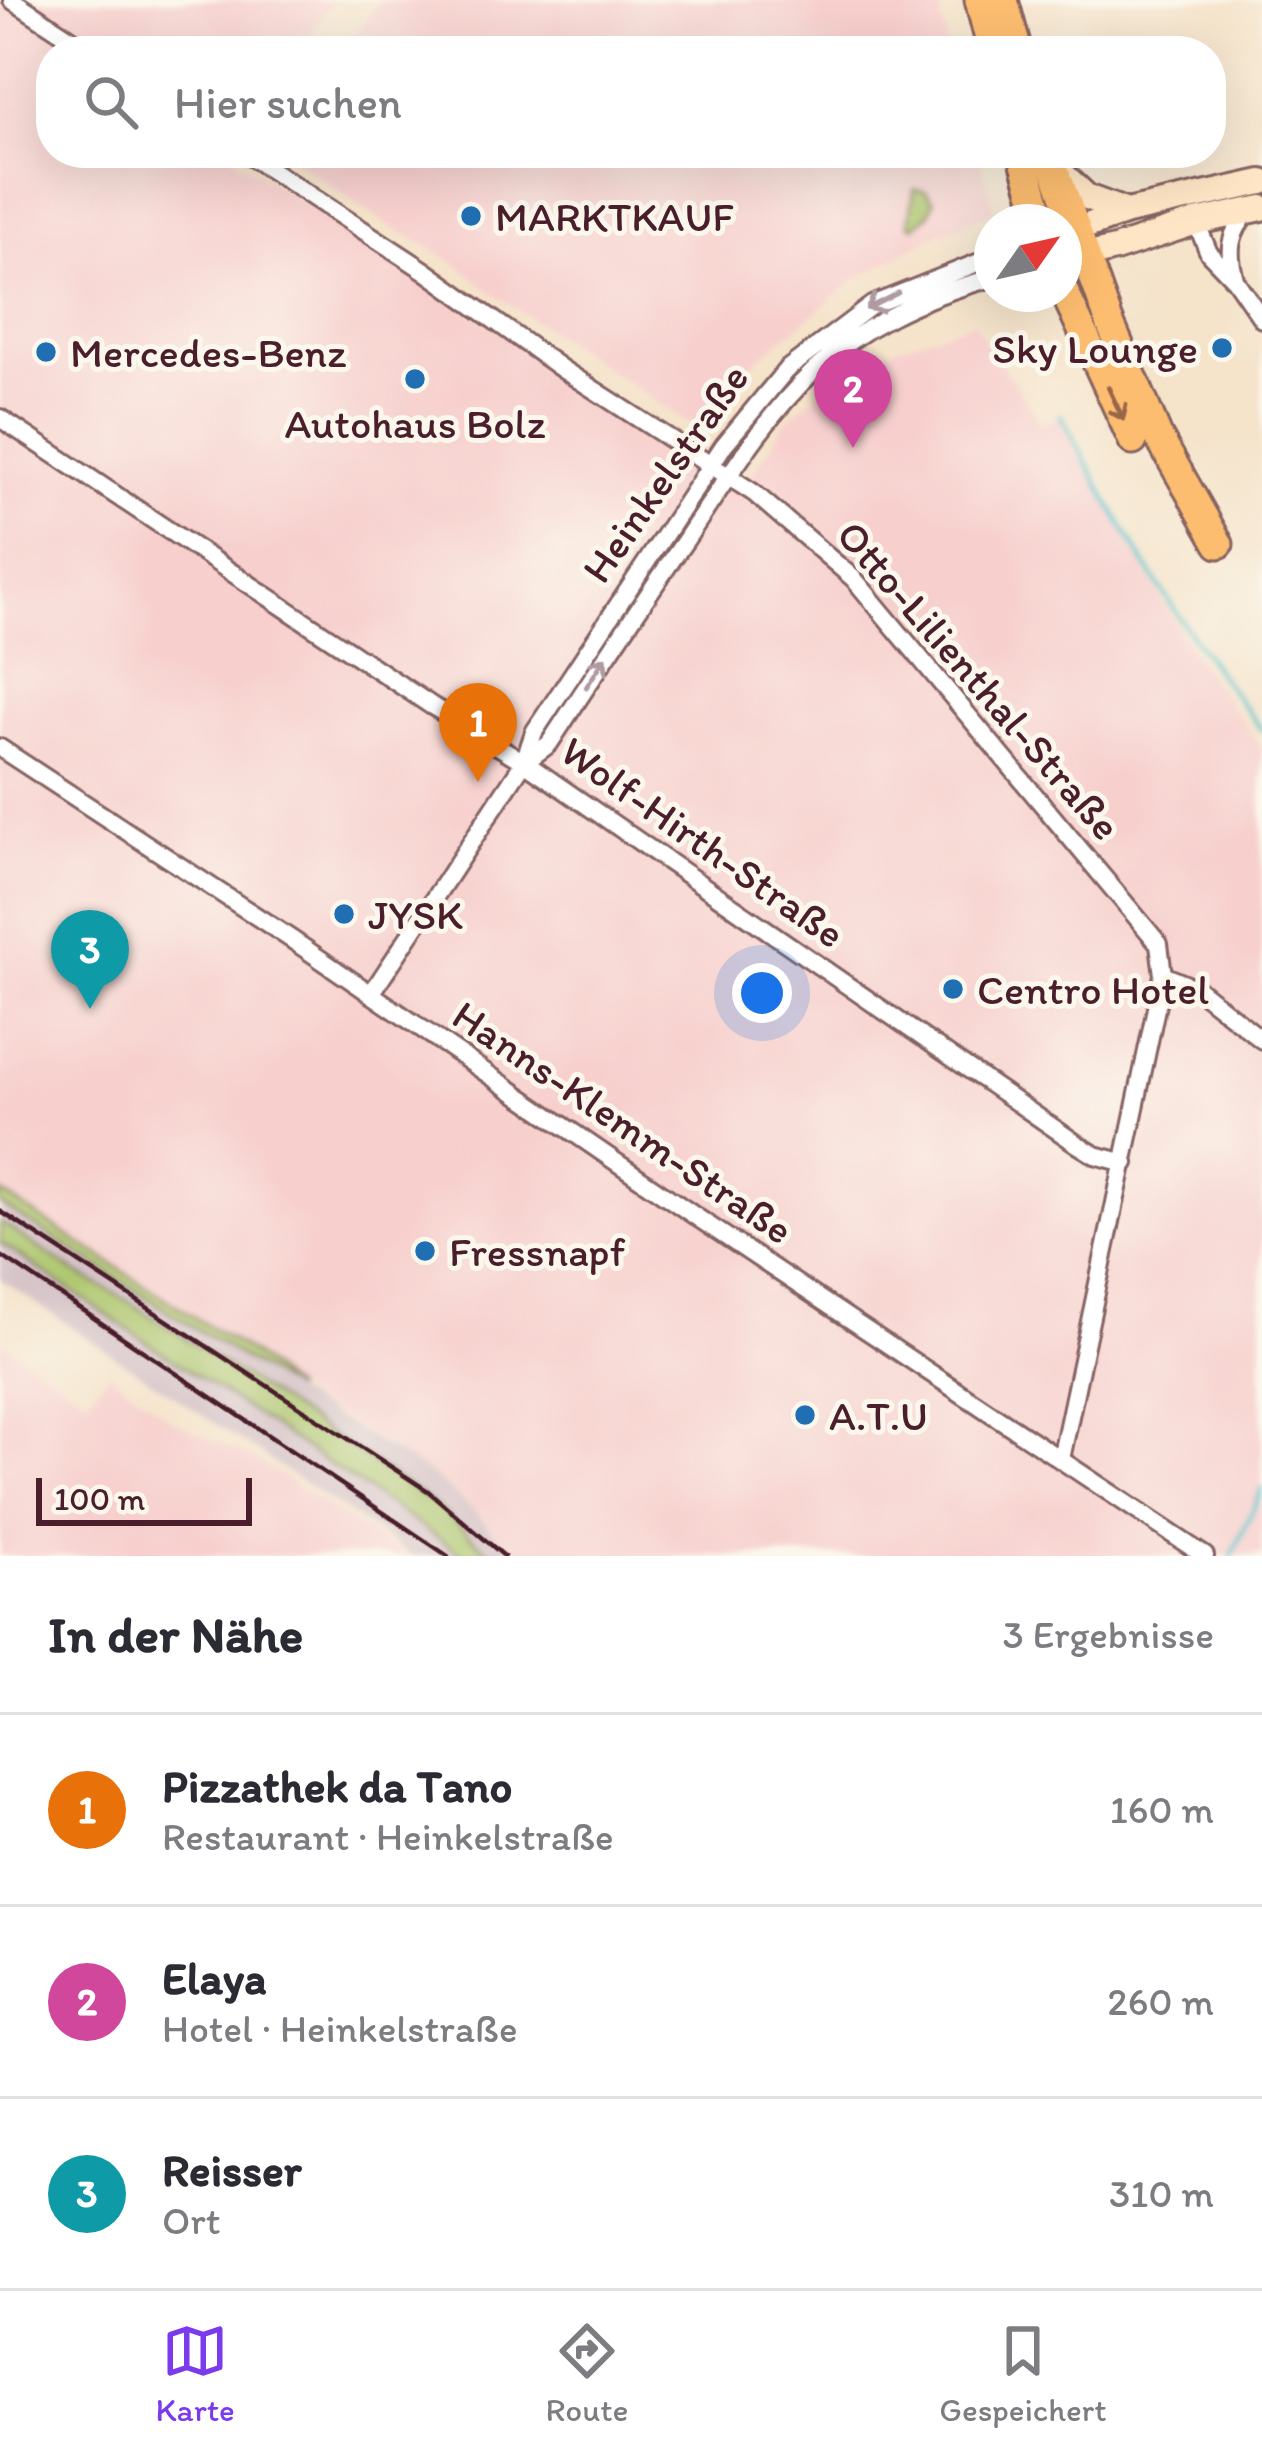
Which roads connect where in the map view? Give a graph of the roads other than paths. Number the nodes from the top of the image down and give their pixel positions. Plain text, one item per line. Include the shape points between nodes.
1 (12, 0) edge
2 (980, 0) edge
3 (1004, 0) edge
4 (67, 36) edge
5 (988, 36) edge
6 (1014, 36) edge
7 (268, 168) edge
8 (1026, 168) edge
9 (1054, 168) edge
10 (1060, 168) edge
11 (1262, 182) edge
12 (1221, 190) junction
13 (1037, 204) edge
14 (1063, 204) edge
15 (1256, 210) edge
16 (1127, 212) junction
17 (1196, 222) junction
18 (1082, 228) edge
19 (1082, 257) edge
20 (974, 264) edge
21 (1082, 270) edge
22 (1235, 280) junction
23 (974, 285) edge
24 (1074, 312) edge
25 (1262, 319) edge
26 (0, 418) edge
27 (1133, 441) dead end
28 (710, 466) junction
29 (726, 476) junction
30 (1219, 544) dead end
31 (0, 748) edge
32 (524, 762) junction
33 (1162, 975) junction
34 (370, 994) junction
35 (1262, 1040) edge
36 (1125, 1162) junction
37 (1061, 1459) junction
38 (1205, 1556) edge

1 - 4 street
2 - 5 main road
3 - 6 main road
7 - 28 street, Otto-Lilienthal-Straße
8 - 13 main road
9 - 14 main road
10 - 16 main road via 1087,196
11 - 12 main road
12 - 16 main road
12 - 17 main road
15 - 17 main road
15 - 22 street via 1230,242
16 - 18 main road
17 - 19 main road
17 - 22 street via 1209,253
20 -> 28 street, Heinkelstraße via 843,323 752,406
21 - 30 main road via 1158,436
22 - 25 street
23 - 29 street, Heinkelstraße via 853,338 799,383
24 -> 27 main road
26 - 32 street, Wolf-Hirth-Straße
28 - 29 street, Otto-Lilienthal-Straße
28 - 32 street, Heinkelstraße via 534,732
32 -> 29 street, Heinkelstraße via 549,744
29 - 33 street, Otto-Lilienthal-Straße via 854,579 1159,944
31 - 34 street, Hanns-Klemm-Straße
32 - 34 street, Heinkelstraße
32 - 36 street, Wolf-Hirth-Straße via 1076,1144
33 - 35 street via 1199,990
33 - 36 street
34 - 37 street, Hanns-Klemm-Straße
36 - 37 street
37 - 38 street, Hanns-Klemm-Straße

